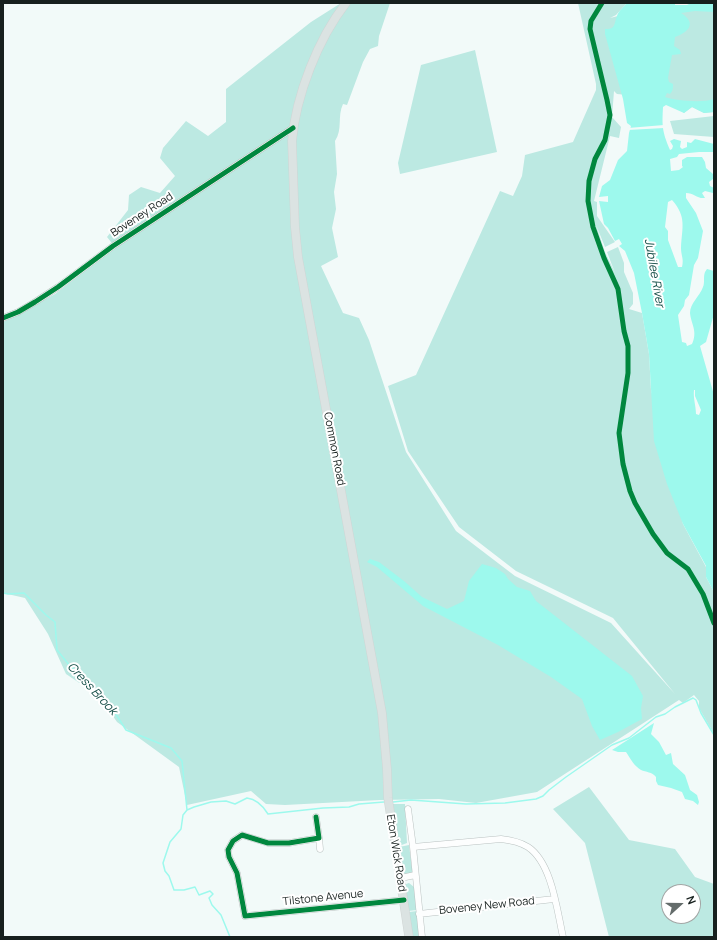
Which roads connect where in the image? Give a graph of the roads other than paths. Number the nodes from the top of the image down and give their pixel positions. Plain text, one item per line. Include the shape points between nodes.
1 (346, 3) edge
2 (293, 128) junction
3 (280, 137) junction
4 (292, 141) junction
5 (3, 318) edge
6 (387, 769) joint
7 (408, 809) dead end
8 (316, 817) dead end
9 (319, 838) junction
10 (415, 847) junction
11 (320, 849) dead end
12 (415, 875) junction
13 (401, 878) junction
14 (554, 899) junction
15 (404, 900) junction
16 (419, 914) junction
17 (409, 937) edge
18 (422, 937) edge
19 (563, 937) edge

1 - 2 main road, Common Road via 321,44 300,98
2 - 3 street, Boveney Road
2 - 4 main road, Common Road
3 - 4 street
3 - 5 street, Boveney Road via 113,246 58,287 18,312
4 - 6 main road, Common Road via 298,257 382,713
6 - 13 main road, Eton Wick Road via 388,798
7 - 10 street
8 - 9 street
9 - 11 street
9 - 15 street, Tilstone Avenue via 289,843 268,843 242,835 233,841 228,850 229,857 237,873 245,916
10 - 12 street
10 - 14 street via 501,839 528,846 542,861 550,879
12 - 13 street
12 - 16 street
13 - 15 main road, Eton Wick Road
14 - 16 street, Boveney New Road
14 - 19 street
15 - 17 main road, Eton Wick Road
16 - 18 street

